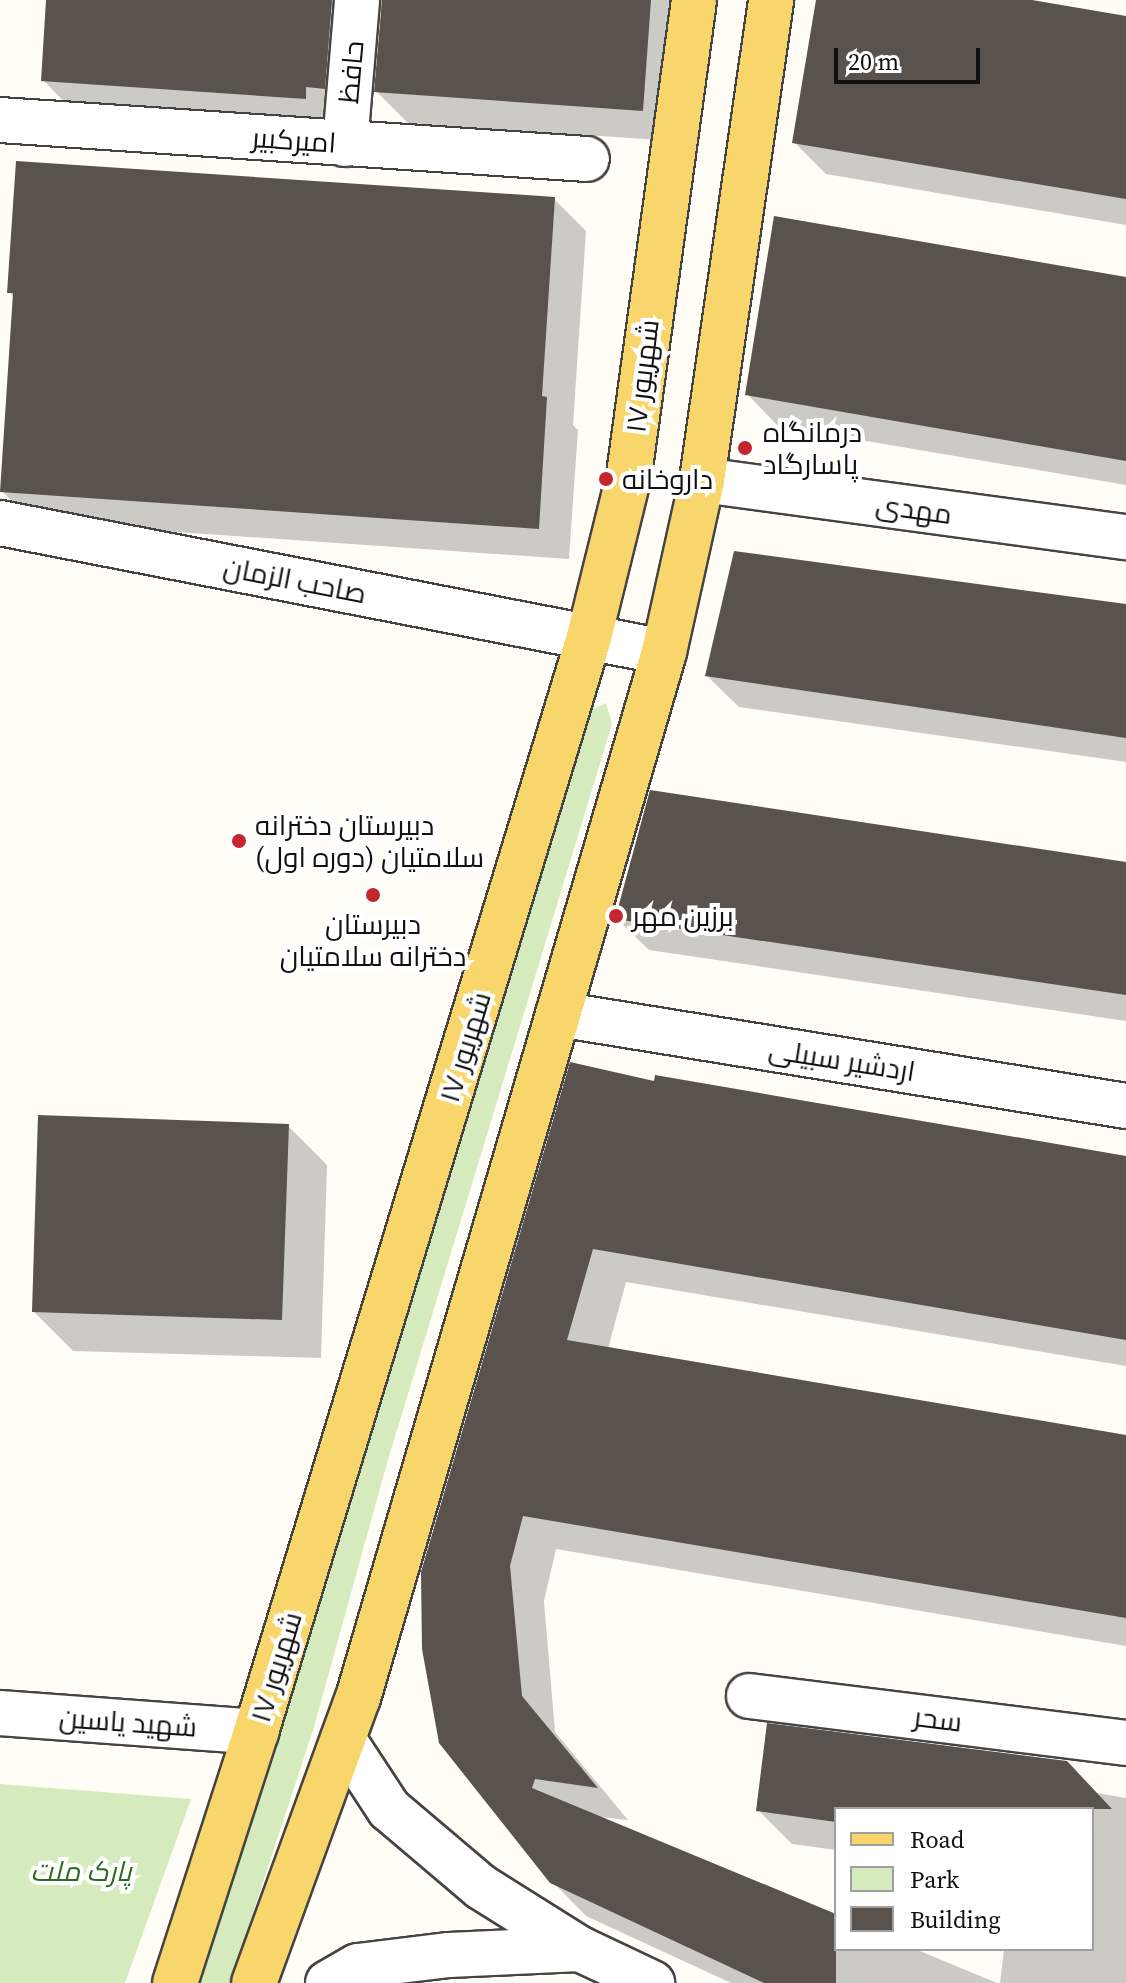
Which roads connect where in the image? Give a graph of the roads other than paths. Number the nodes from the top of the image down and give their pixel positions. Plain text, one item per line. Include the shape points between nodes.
1 (357, 0) edge
2 (694, 0) edge
3 (771, 0) edge
4 (0, 120) edge
5 (345, 144) junction
6 (587, 159) dead end
7 (702, 480) junction
8 (0, 523) edge
9 (1126, 537) edge
10 (589, 637) junction
11 (664, 652) junction
12 (558, 1014) junction
13 (1126, 1106) edge
14 (749, 1696) dead end
15 (0, 1713) edge
16 (256, 1732) junction
17 (343, 1739) junction
18 (1126, 1743) edge
19 (580, 1949) junction
20 (175, 1983) edge
21 (254, 1983) edge
22 (328, 1983) edge
23 (652, 1983) edge

1 - 5 street, حافظ
2 - 10 main road, ۱۷ شهریور via 629,475
3 - 7 main road
4 - 5 street, امیرکبیر
5 - 6 street, امیرکبیر
7 - 9 street, مهدی
7 - 11 main road
8 - 10 street, صاحب الزمان
10 - 11 street, صاحب الزمان
10 - 16 main road, ۱۷ شهریور
11 - 12 main road
12 - 13 street, اردشیر سبیلی
12 - 17 main road
14 - 18 street, سحر
15 - 16 street, شهید یاسین
16 - 20 main road, ۱۷ شهریور
17 - 19 street via 389,1809 481,1887
17 - 21 main road
19 - 22 street via 449,1955 358,1966
19 - 23 street

